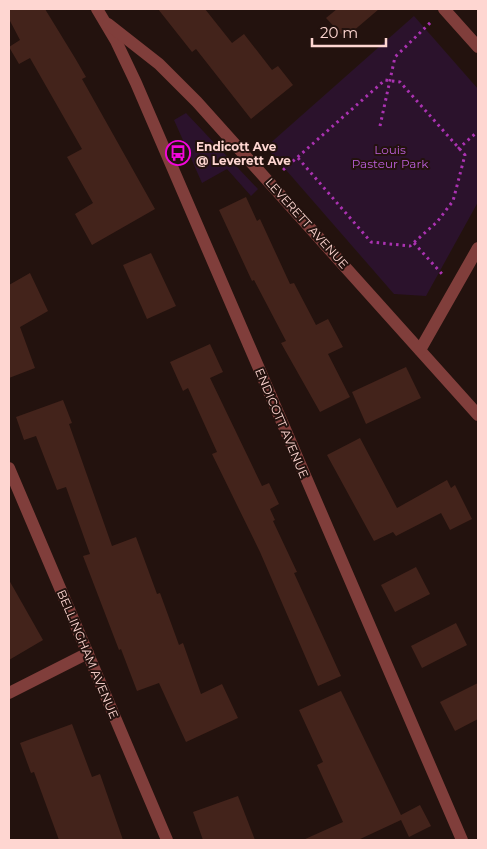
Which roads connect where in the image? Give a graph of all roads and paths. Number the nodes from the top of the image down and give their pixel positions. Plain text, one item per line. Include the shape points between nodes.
1 (97, 9) edge
2 (444, 9) edge
3 (104, 21) junction
4 (478, 47) edge
5 (390, 80) junction
6 (380, 126) dead end
7 (476, 133) dead end
8 (458, 149) junction
9 (298, 158) junction
10 (283, 171) dead end
11 (414, 243) junction
12 (478, 248) edge
13 (455, 288) junction
14 (420, 350) junction
15 (478, 416) edge
16 (9, 468) edge
17 (88, 653) junction
18 (9, 694) edge
19 (167, 840) edge
20 (462, 840) edge

1 - 3 street, ENDICOTT AVENUE
2 - 4 street
2 - 5 path via 396,56
3 - 14 street, LEVERETT AVENUE via 153,58 197,102
3 - 20 street, ENDICOTT AVENUE via 133,76
5 - 6 path
5 - 8 path via 400,82
5 - 9 path via 385,80
7 - 8 path
8 - 11 path via 464,156 453,201 445,214
9 - 10 path
9 - 11 path via 371,242 406,247
11 - 13 path
12 - 13 street
13 - 14 street
14 - 15 street, LEVERETT AVENUE
16 - 17 street, BELLINGHAM AVENUE
17 - 18 street
17 - 19 street, BELLINGHAM AVENUE

